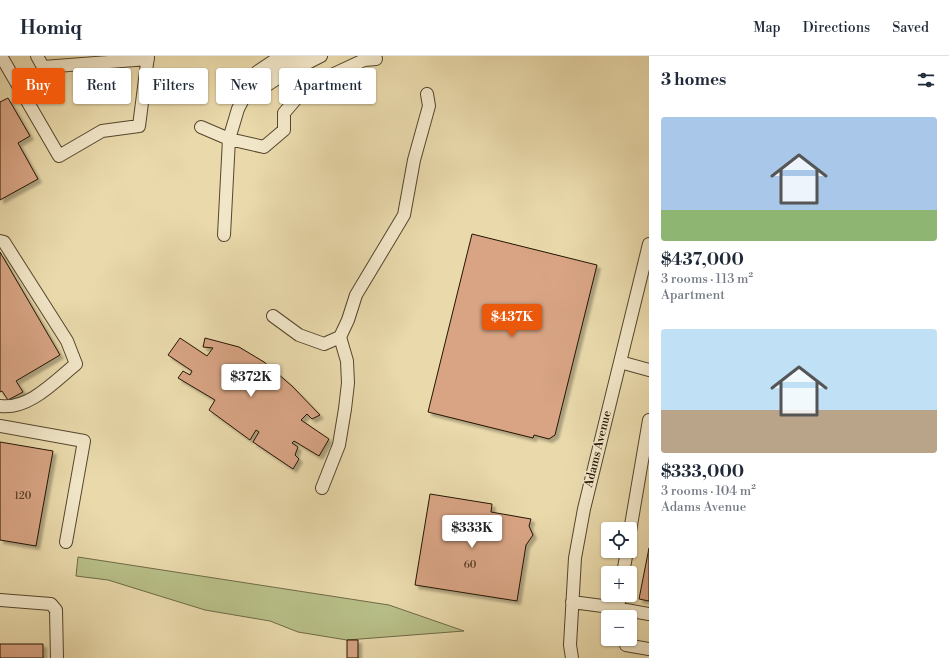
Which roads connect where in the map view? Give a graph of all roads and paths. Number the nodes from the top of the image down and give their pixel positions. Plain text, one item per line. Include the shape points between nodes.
1 (1, 56) edge
2 (37, 56) edge
3 (281, 56) edge
4 (303, 56) edge
5 (321, 56) edge
6 (148, 58) edge
7 (376, 59) dead end
8 (263, 68) edge
9 (271, 70) edge
10 (271, 84) edge
11 (427, 94) dead end
12 (240, 104) edge
13 (201, 127) dead end
14 (229, 139) junction
15 (224, 235) dead end
16 (0, 241) edge
17 (649, 244) edge
18 (273, 316) dead end
19 (340, 337) junction
20 (620, 362) junction
21 (649, 370) edge
22 (0, 406) edge
23 (649, 420) edge
24 (0, 426) edge
25 (322, 488) dead end
26 (632, 522) edge
27 (66, 542) dead end
28 (0, 600) edge
29 (572, 602) junction
30 (614, 610) edge
31 (637, 613) edge
32 (649, 614) edge
33 (632, 646) edge
34 (649, 649) edge
35 (57, 658) edge
36 (572, 658) edge

1 - 6 street via 59,156 102,131 139,126
2 - 6 street via 43,67
3 - 8 street
4 - 9 street via 275,66
5 - 10 street
7 - 14 street via 364,60 306,87 284,113 284,130 264,147
11 - 19 street via 429,106 414,160 404,215 356,295
12 - 14 street
13 - 14 street
14 - 15 street
16 - 22 street via 4,242 67,341 76,364 31,400
17 - 20 street, Adams Avenue
18 - 19 street via 299,335 324,344
19 - 25 street via 347,361 345,409 339,445
20 - 21 street
20 - 29 street, Adams Avenue via 574,558
23 - 26 street
24 - 27 street via 84,441
28 - 35 street via 51,604 56,610
29 - 30 street
29 - 36 street, Adams Avenue
31 - 32 street
33 - 34 street

